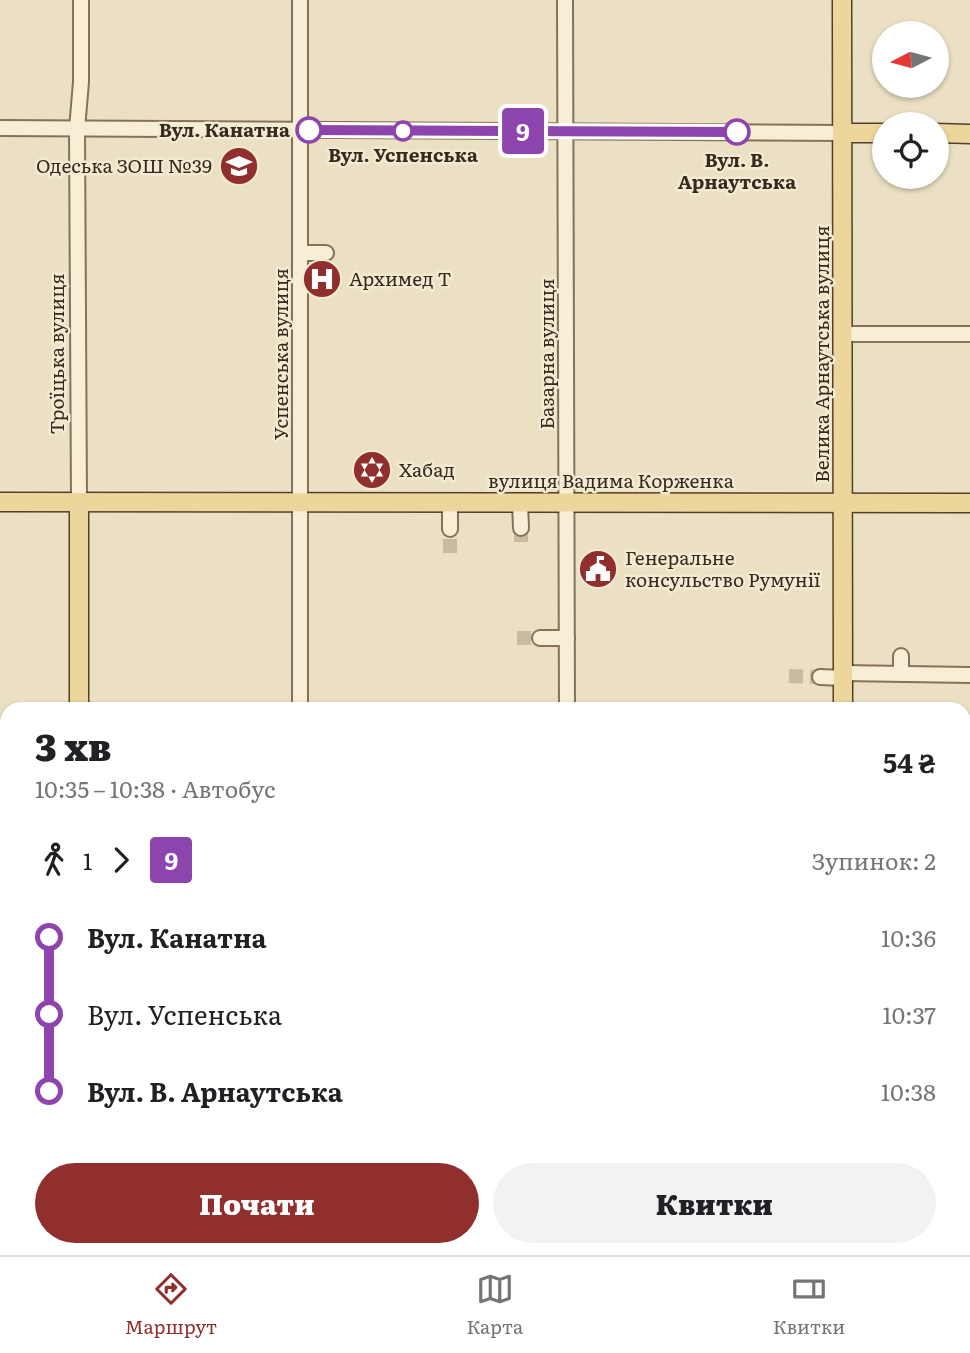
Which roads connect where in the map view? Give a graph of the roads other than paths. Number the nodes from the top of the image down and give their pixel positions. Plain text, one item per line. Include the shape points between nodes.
1 (81, 0) edge
2 (300, 0) edge
3 (565, 0) edge
4 (842, 0) edge
5 (0, 128) edge
6 (77, 129) junction
7 (300, 130) junction
8 (566, 132) junction
9 (843, 133) junction
10 (872, 133) edge
11 (949, 134) edge
12 (970, 134) edge
13 (301, 253) junction
14 (326, 253) dead end
15 (842, 334) junction
16 (970, 334) edge
17 (0, 502) edge
18 (79, 502) junction
19 (300, 502) junction
20 (450, 502) junction
21 (520, 502) junction
22 (567, 502) junction
23 (843, 503) junction
24 (970, 503) edge
25 (521, 528) tunnel mouth
26 (450, 529) tunnel mouth
27 (541, 638) tunnel mouth
28 (567, 638) junction
29 (901, 656) dead end
30 (901, 674) junction
31 (970, 675) edge
32 (843, 676) junction
33 (820, 677) tunnel mouth
34 (79, 702) edge
35 (300, 702) edge
36 (567, 702) edge
37 (843, 702) edge

1 - 6 street, Троїцька вулиця
2 - 7 street, Успенська вулиця
3 - 8 street, Базарна вулиця
4 - 9 main road, Велика Арнаутська вулиця
5 - 6 street
6 - 7 street
6 - 18 street, Троїцька вулиця
7 - 8 street
7 - 13 street, Успенська вулиця
8 - 9 street
8 - 22 street, Базарна вулиця
9 - 10 main road
9 - 15 main road, Велика Арнаутська вулиця
11 - 12 main road
13 - 14 street
13 - 19 street, Успенська вулиця
15 - 16 street
15 - 23 main road, Велика Арнаутська вулиця
17 - 18 main road, вулиця Вадима Корженка
18 - 19 main road, вулиця Вадима Корженка
18 - 34 main road, Троїцька вулиця
19 - 20 main road, вулиця Вадима Корженка
19 - 35 street, Успенська вулиця
20 - 21 main road, вулиця Вадима Корженка
20 - 26 street
21 - 22 main road, вулиця Вадима Корженка
21 - 25 street
22 - 23 main road, вулиця Вадима Корженка
22 - 28 street, Базарна вулиця
23 - 24 main road, вулиця Вадима Корженка
23 - 32 main road, Велика Арнаутська вулиця
27 - 28 street
28 - 36 street, Базарна вулиця
29 - 30 street
30 - 31 street
30 - 32 street
32 - 33 street
32 - 37 main road, Велика Арнаутська вулиця

